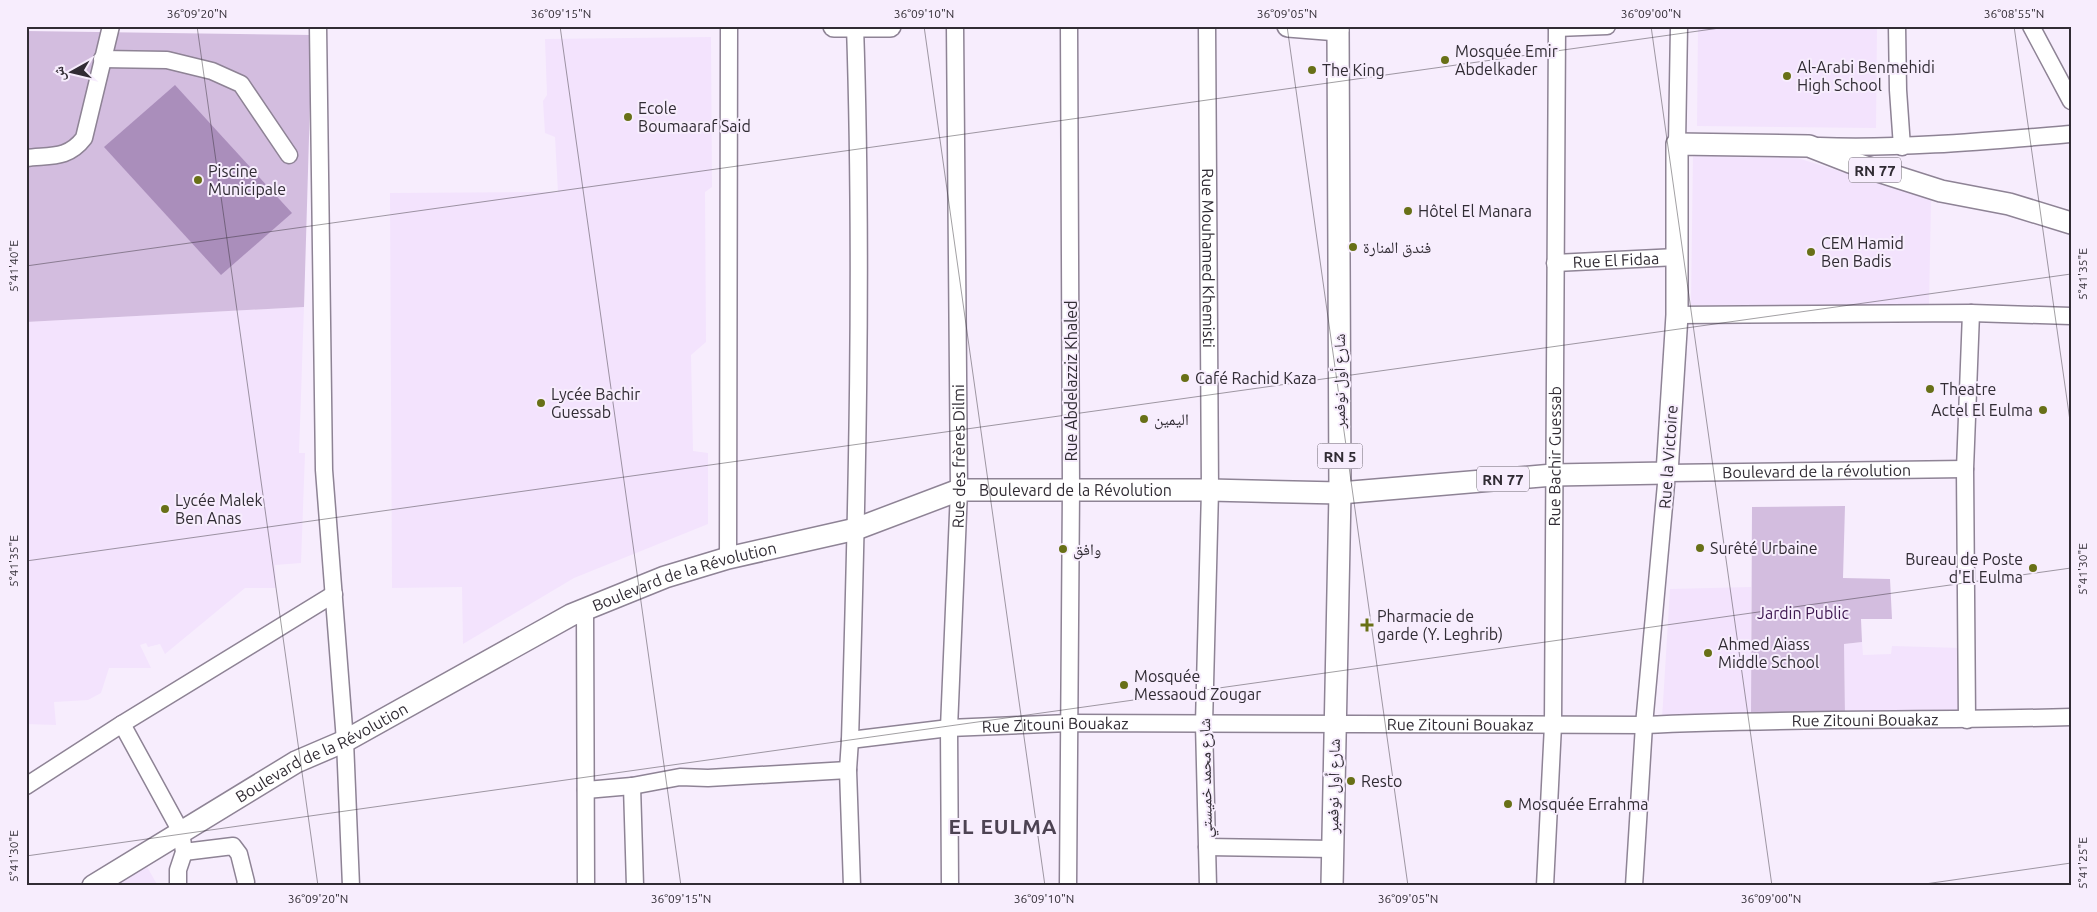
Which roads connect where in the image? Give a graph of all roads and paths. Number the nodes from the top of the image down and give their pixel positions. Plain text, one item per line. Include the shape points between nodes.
1 (110, 26) edge
2 (318, 26) edge
3 (729, 26) edge
4 (834, 26) edge
5 (890, 26) edge
6 (954, 26) edge
7 (1069, 26) edge
8 (1207, 26) edge
9 (1288, 26) edge
10 (1608, 26) edge
11 (1679, 26) edge
12 (1897, 26) edge
13 (2032, 26) edge
14 (855, 27) edge
15 (1557, 27) edge
16 (1338, 28) edge
17 (102, 59) junction
18 (2071, 101) edge
19 (2071, 134) edge
20 (1677, 144) junction
21 (1809, 146) junction
22 (1902, 147) junction
23 (289, 155) dead end
24 (26, 158) edge
25 (2071, 224) edge
26 (1677, 257) junction
27 (1555, 263) junction
28 (1971, 313) junction
29 (1677, 315) junction
30 (2071, 316) edge
31 (1965, 469) junction
32 (1667, 473) junction
33 (1553, 475) junction
34 (1072, 489) junction
35 (959, 490) junction
36 (1210, 490) junction
37 (1340, 493) junction
38 (856, 529) junction
39 (728, 558) junction
40 (334, 594) junction
41 (585, 609) junction
42 (2071, 717) edge
43 (1967, 720) junction
44 (1068, 723) junction
45 (122, 724) junction
46 (1204, 724) junction
47 (1334, 724) junction
48 (1554, 725) junction
49 (1644, 725) junction
50 (949, 728) junction
51 (850, 740) junction
52 (345, 741) junction
53 (848, 770) junction
54 (26, 786) edge
55 (632, 786) junction
56 (586, 790) junction
57 (183, 842) junction
58 (1207, 847) junction
59 (1332, 850) junction
60 (93, 886) edge
61 (178, 886) edge
62 (245, 886) edge
63 (351, 886) edge
64 (586, 886) edge
65 (635, 886) edge
66 (852, 886) edge
67 (950, 886) edge
68 (1068, 886) edge
69 (1208, 886) edge
70 (1332, 886) edge
71 (1545, 886) edge
72 (1634, 886) edge

1 - 17 street
2 - 40 street via 324,470
3 - 39 street
4 - 14 main road
5 - 14 main road
6 - 35 street, Rue des frères Dilmi
7 - 34 street, Rue Abdelazziz Khaled
8 - 36 street, Rue Mouhamed Khemisti
9 - 16 main road
10 - 15 street
11 - 20 street, Rue la Victoire
12 - 22 street
13 - 18 street
14 - 38 street via 859,134
15 - 27 street, Rue Bachir Guessab
16 - 37 main road, شارع أول نوفمبر / RN 5
17 - 23 street via 166,60 212,71 241,84
17 - 24 street via 84,138 76,149 65,154
19 - 22 street
20 - 21 main road, RN 77
20 - 26 main road, Rue la Victoire
21 - 22 street
21 - 25 main road, RN 77 via 1941,191 2009,204
26 - 27 street, Rue El Fidaa
26 - 29 main road, Rue la Victoire
27 - 33 street, Rue Bachir Guessab
28 - 29 street
28 - 30 street
28 - 31 street
29 - 32 main road, Rue la Victoire
31 - 32 street, Boulevard de la révolution
31 - 43 street
32 - 33 main road, RN 77
32 - 49 street, Rue la Victoire
33 - 37 main road, RN 77
33 - 48 street, Rue Bachir Guessab
34 - 35 main road, Boulevard de la Révolution
34 - 36 main road, Boulevard de la Révolution
34 - 44 street, Rue Abdelazziz Khaled
35 - 38 main road, Boulevard de la Révolution
35 - 50 street, Rue des frères Dilmi
36 - 37 main road, Boulevard de la Révolution
36 - 46 street, شارع محمد خميستي
37 - 47 main road, شارع أول نوفمبر / RN 5
38 - 39 main road, Boulevard de la Révolution
38 - 51 street
39 - 41 main road, Boulevard de la Révolution
40 - 45 street
40 - 52 street
41 - 52 main road, Boulevard de la Révolution
41 - 56 street
42 - 43 street, Rue Zitouni Bouakaz
43 - 49 street, Rue Zitouni Bouakaz via 1733,720
44 - 46 street, Rue Zitouni Bouakaz
44 - 50 street, Rue Zitouni Bouakaz
44 - 68 street, Rue Abdelazziz Khaled
45 - 54 street
45 - 57 street
46 - 47 street, Rue Zitouni Bouakaz
46 - 58 street, شارع محمد خميستي
47 - 48 street, Rue Zitouni Bouakaz
47 - 59 main road, شارع أول نوفمبر / RN 5
48 - 49 street, Rue Zitouni Bouakaz
48 - 71 street, Rue Bachir Guessab
49 - 72 street, Rue la Victoire
50 - 51 street, Rue Zitouni Bouakaz
50 - 67 street, Rue des frères Dilmi
51 - 53 street
52 - 57 main road, Boulevard de la Révolution via 296,762
52 - 63 street
53 - 55 street via 680,777
53 - 66 street
55 - 56 street
55 - 65 street
56 - 64 street
57 - 60 main road, Boulevard de la Révolution
57 - 61 street
57 - 62 street via 233,846 239,854
58 - 59 street
58 - 69 street, شارع محمد خميستي
59 - 70 main road, شارع أول نوفمبر / RN 5

